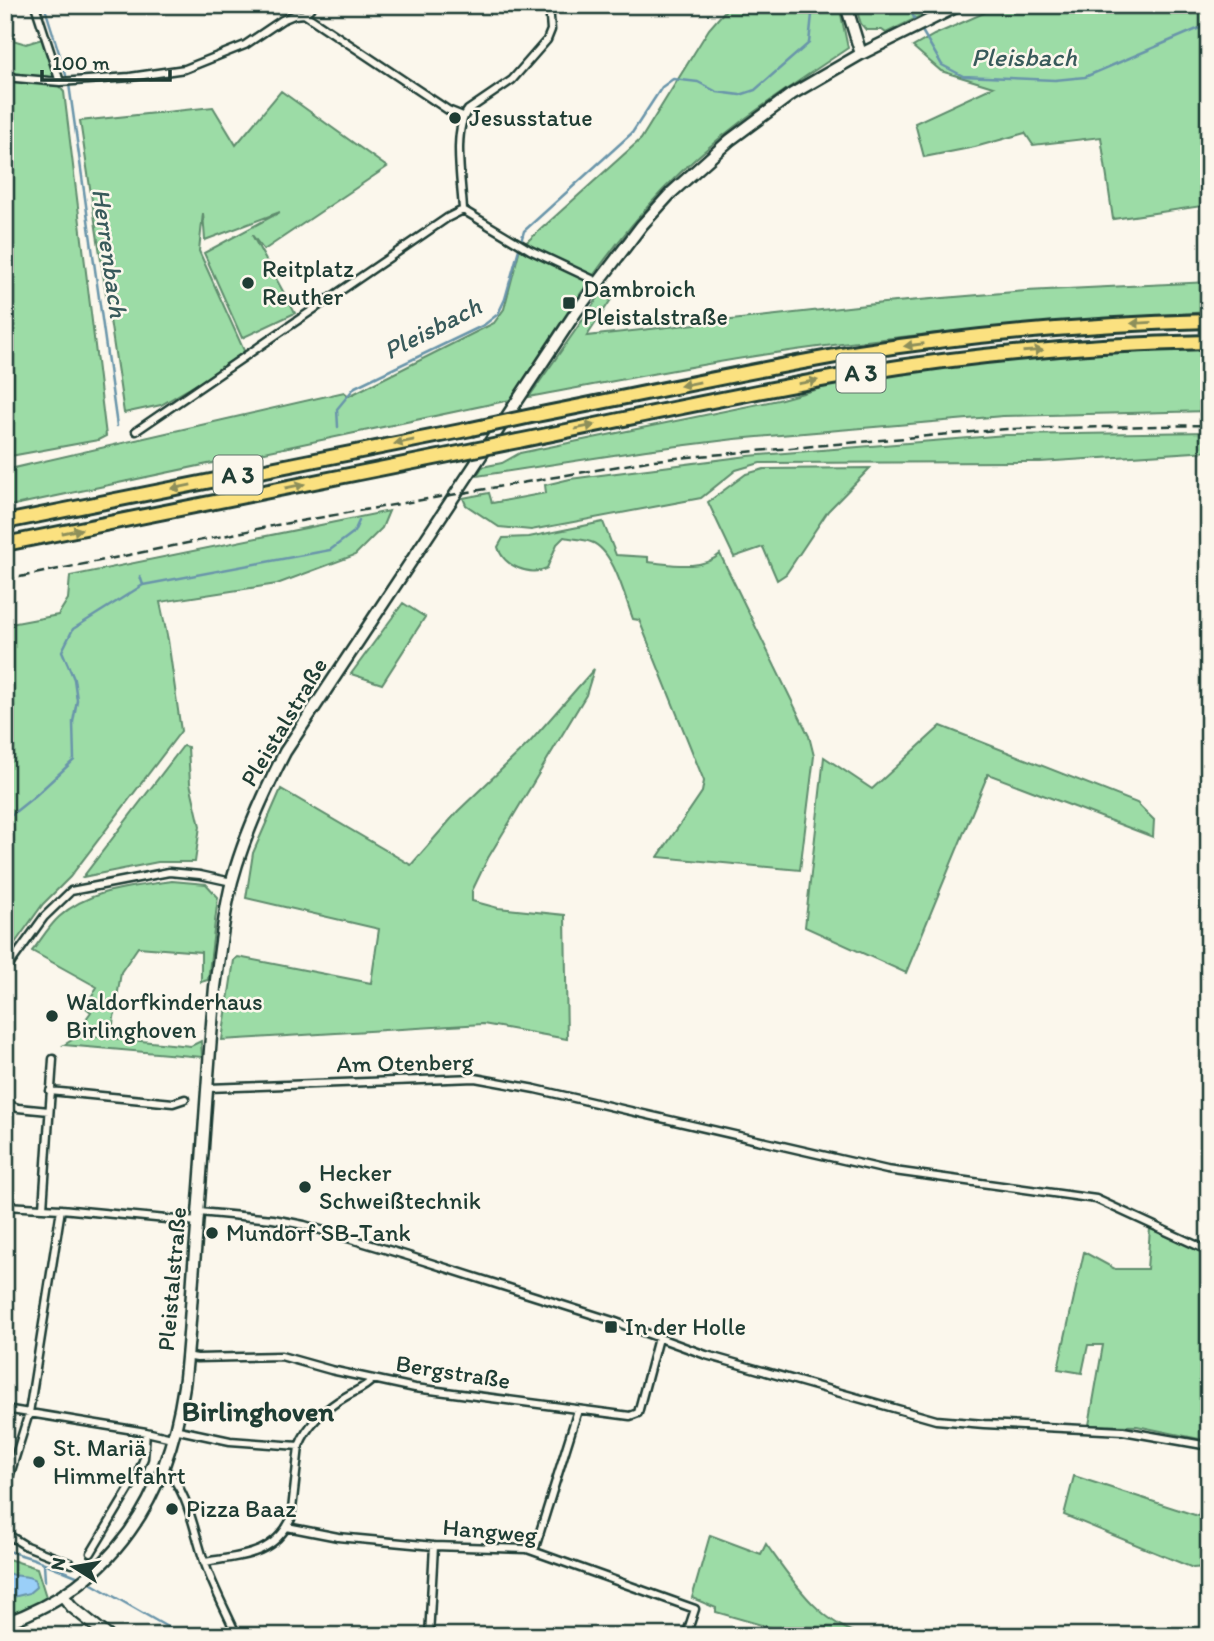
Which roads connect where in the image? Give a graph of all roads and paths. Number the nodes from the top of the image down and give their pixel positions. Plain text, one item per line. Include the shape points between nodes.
1 (35, 5) edge
2 (314, 5) edge
3 (846, 5) edge
4 (960, 5) edge
5 (548, 6) edge
6 (304, 14) junction
7 (861, 54) junction
8 (5, 77) edge
9 (61, 82) junction
10 (463, 116) junction
11 (463, 210) junction
12 (598, 282) junction
13 (1209, 321) edge
14 (1209, 342) edge
15 (136, 431) dead end
16 (5, 522) edge
17 (5, 544) edge
18 (232, 882) junction
19 (5, 971) edge
20 (53, 1059) dead end
21 (208, 1088) junction
22 (50, 1091) junction
23 (185, 1099) dead end
24 (6, 1104) edge
25 (49, 1111) junction
26 (5, 1206) edge
27 (43, 1208) junction
28 (61, 1209) junction
29 (198, 1217) junction
30 (1209, 1251) edge
31 (658, 1338) junction
32 (186, 1356) junction
33 (373, 1379) junction
34 (5, 1409) edge
35 (578, 1410) junction
36 (29, 1413) junction
37 (146, 1432) junction
38 (173, 1434) junction
39 (299, 1446) junction
40 (1209, 1446) edge
41 (163, 1468) junction
42 (5, 1490) edge
43 (287, 1527) junction
44 (5, 1534) edge
45 (434, 1546) junction
46 (534, 1551) junction
47 (91, 1553) dead end
48 (204, 1562) junction
49 (72, 1564) dead end
50 (63, 1597) junction
51 (5, 1623) edge
52 (108, 1636) edge
53 (237, 1636) edge
54 (263, 1636) edge
55 (315, 1636) edge
56 (429, 1636) edge
57 (686, 1636) edge

1 - 9 street
2 - 6 street
3 - 7 main road
4 - 7 main road, Pleistalstraße
5 - 10 street via 551,30 547,40 512,80
6 - 9 street via 282,20 245,45 186,69
6 - 10 street
7 - 12 main road, Pleistalstraße via 792,94 730,140 671,193
8 - 9 street
10 - 11 street via 459,150
11 - 12 street via 530,250
11 - 15 street
12 - 18 main road, Pleistalstraße via 285,752 254,817
13 -> 16 highway, A 3, bridge via 1097,325 921,344 773,368
17 -> 14 highway, A 3, bridge via 775,388 947,360 1095,346
18 - 19 street via 169,872 71,891 44,916
18 - 21 main road, Pleistalstraße via 215,987
20 - 22 street
21 - 29 main road, Pleistalstraße
21 - 30 street, Am Otenberg via 475,1078 887,1170 1096,1199
22 - 23 street via 173,1103
22 - 25 street
24 - 25 street
25 - 27 street
26 - 27 street
27 - 28 street
28 - 29 street
28 - 36 street
29 - 31 street via 272,1219 304,1225
29 - 32 main road, Pleistalstraße
31 - 35 street, Bergstraße via 638,1413
31 - 40 street via 936,1420 1123,1431
32 - 33 street, Bergstraße via 281,1356
32 - 38 main road, Pleistalstraße
33 - 35 street, Bergstraße
33 - 39 street via 317,1418
34 - 36 street
35 - 46 street
36 - 37 street
36 - 42 street
37 - 38 street
37 - 47 street via 144,1458 136,1478
38 - 39 street
38 - 41 main road, Pleistalstraße
39 - 43 street
41 - 48 street via 185,1501
41 - 50 main road, Pleistalstraße via 139,1520 91,1575
43 - 45 street, Hangweg
43 - 48 street via 262,1551
44 - 49 street
45 - 46 street, Hangweg
45 - 56 street
46 - 57 street, Hangweg via 695,1609
48 - 53 street
50 - 51 main road, Pleistalstraße
50 - 52 main road
54 - 55 street

